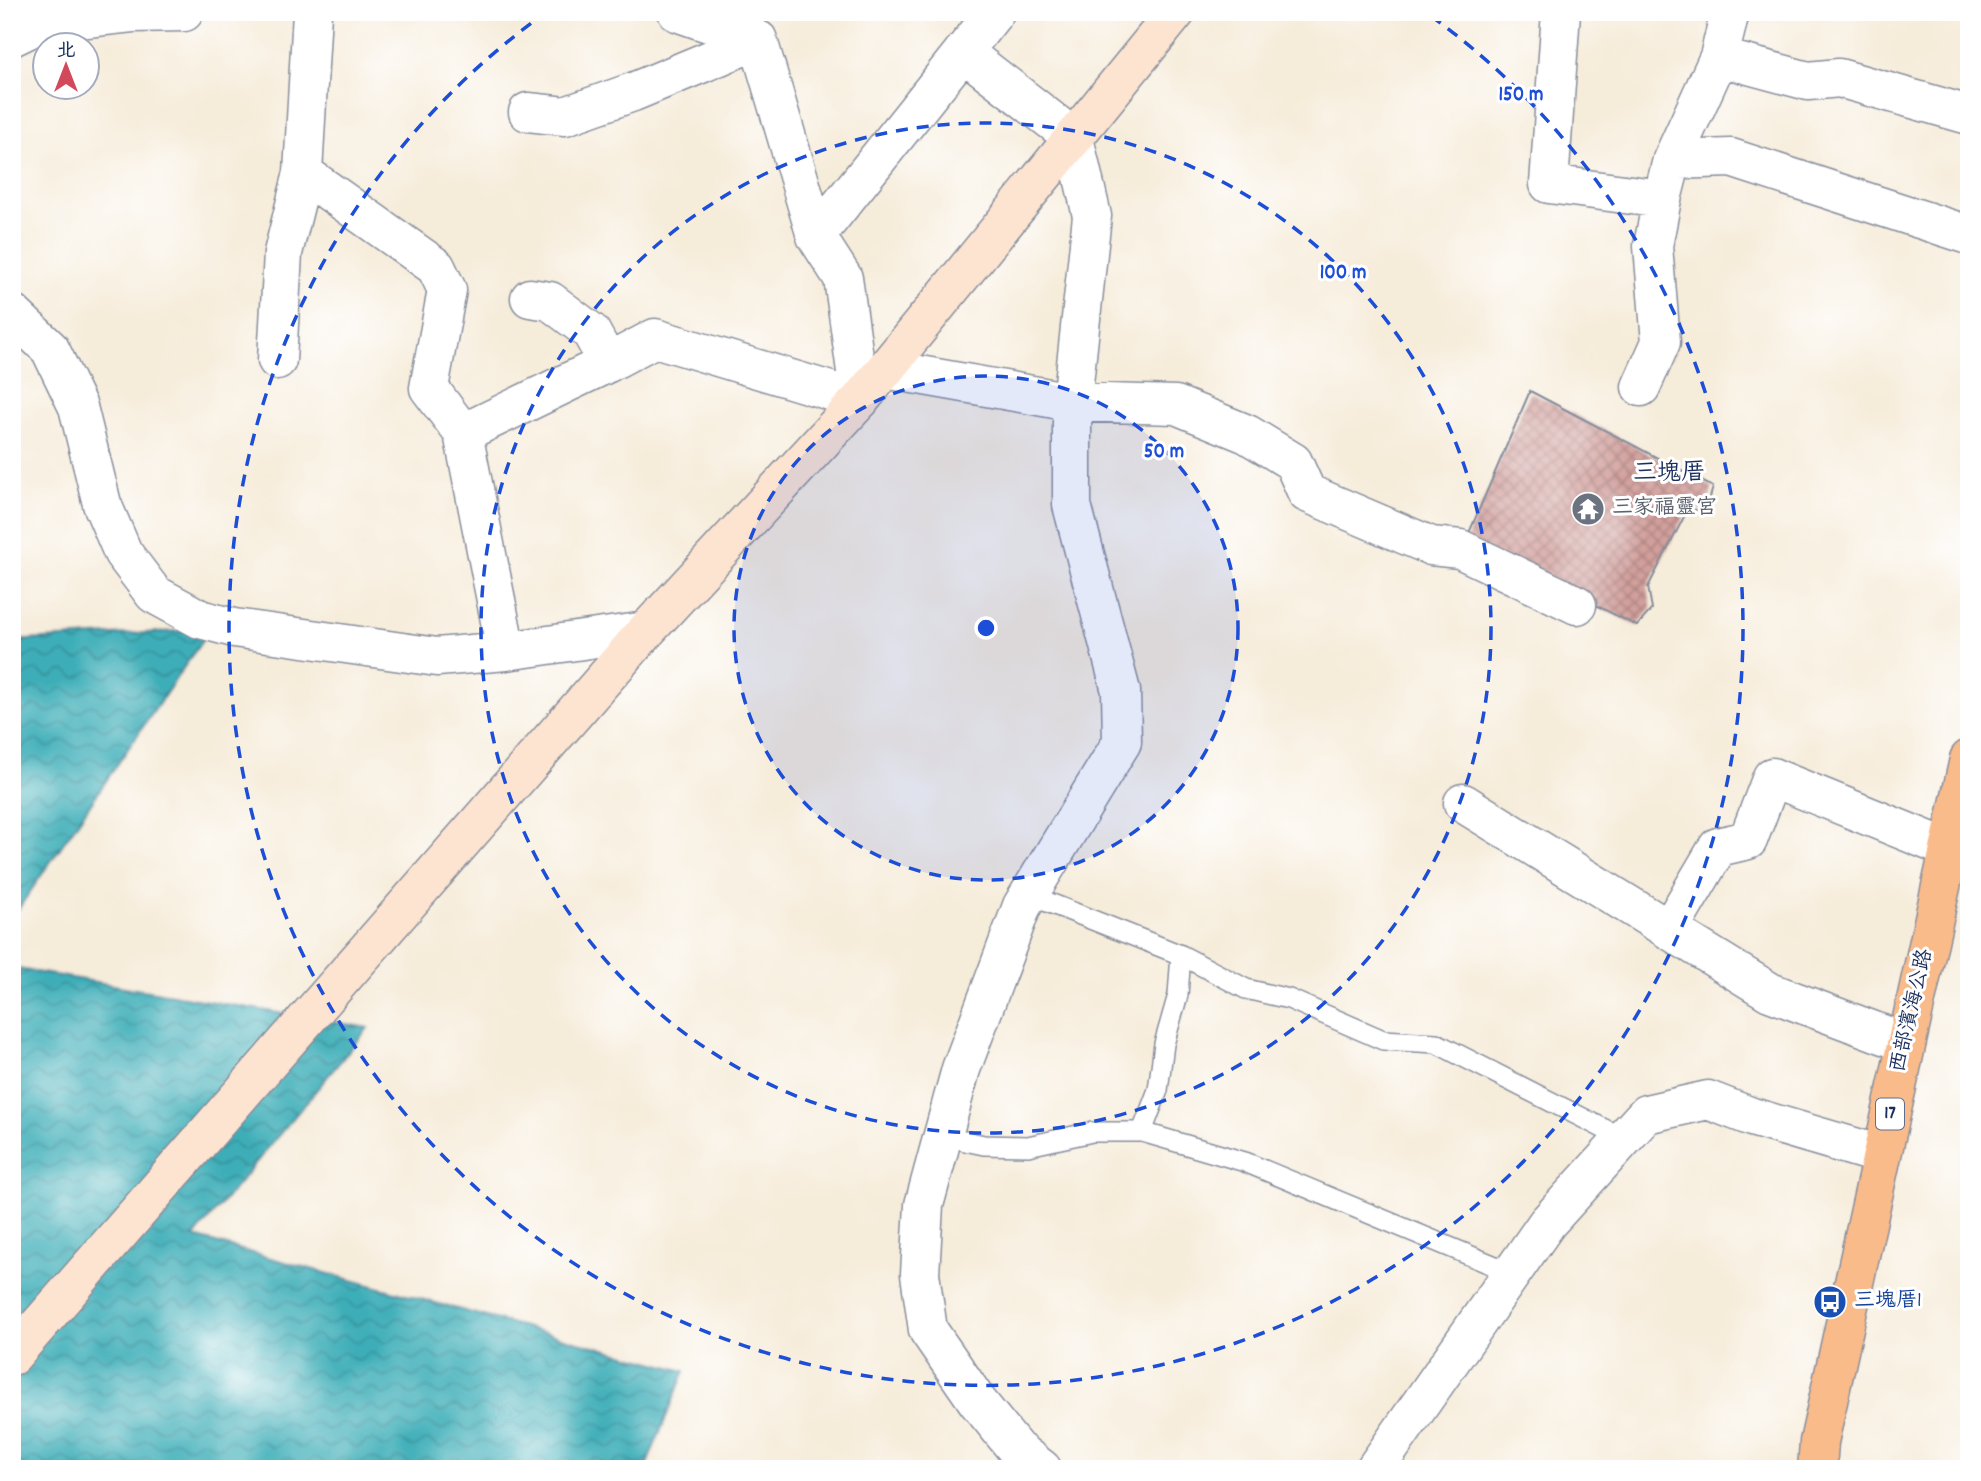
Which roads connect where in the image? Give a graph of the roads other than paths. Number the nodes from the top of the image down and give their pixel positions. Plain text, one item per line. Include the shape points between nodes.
1 (184, 12) edge
2 (312, 12) edge
3 (677, 12) edge
4 (995, 12) edge
5 (1176, 12) edge
6 (1561, 12) edge
7 (1730, 12) edge
8 (12, 37) edge
9 (758, 40) junction
10 (963, 52) junction
11 (1719, 57) junction
12 (528, 112) dead end
13 (1969, 115) edge
14 (1074, 138) junction
15 (1672, 160) junction
16 (303, 173) junction
17 (1662, 199) junction
18 (1969, 235) edge
19 (816, 236) junction
20 (530, 298) dead end
21 (12, 313) edge
22 (276, 360) dead end
23 (608, 363) junction
24 (885, 369) junction
25 (1640, 387) dead end
26 (860, 400) junction
27 (1072, 402) junction
28 (463, 433) junction
29 (1577, 605) dead end
30 (646, 631) junction
31 (506, 651) junction
32 (1969, 760) edge
33 (1463, 803) dead end
34 (1949, 849) junction
35 (1027, 894) junction
36 (1669, 930) junction
37 (1181, 955) junction
38 (1906, 1043) junction
39 (1142, 1132) junction
40 (1623, 1139) junction
41 (965, 1141) dead end
42 (1881, 1155) junction
43 (1512, 1273) junction
44 (12, 1356) edge
45 (1042, 1469) edge
46 (1375, 1469) edge
47 (1817, 1469) edge

1 - 8 street via 41,23
2 - 16 street
3 - 9 street
4 - 10 street
5 - 14 main road
6 - 17 street via 1549,184
7 - 11 street
9 - 12 street via 565,116
9 - 19 street
10 - 14 street
10 - 19 street
11 - 13 street via 1808,81 1839,78
11 - 15 street
14 - 24 main road
14 - 27 street via 1092,216
15 - 17 street
15 - 18 street via 1731,158
16 - 22 street via 283,253
16 - 28 street via 436,267 447,290 429,388
17 - 25 street via 1653,246 1661,342
19 - 26 street via 843,278
20 - 23 street via 550,301 591,332
21 - 31 street via 50,349 78,407 102,504 123,553 154,594 200,619 234,628 437,657
23 - 26 street via 655,338
23 - 28 street
24 - 26 main road
24 - 27 street
26 - 30 main road
27 - 29 street via 1176,405 1247,434 1293,462 1307,493 1431,545 1460,550
27 - 35 street via 1072,505 1121,691 1122,742
28 - 31 street
30 - 31 street
30 - 44 main road
32 - 34 main road, 西部濱海公路 / 17
33 - 36 street
34 - 36 street via 1772,777 1748,840 1718,847
34 - 38 main road, 西部濱海公路 / 17
35 - 37 lane
35 - 45 street via 961,1069 924,1205 920,1274 928,1330 1016,1450
36 - 38 street via 1770,992
37 - 39 lane via 1178,995 1164,1044 1158,1090
37 - 40 lane via 1246,989 1289,999 1383,1040 1436,1042
38 - 42 main road, 西部濱海公路 / 17
39 - 41 lane via 1092,1132 1028,1146
39 - 43 lane via 1245,1162
40 - 42 street via 1646,1114 1708,1100
40 - 43 street via 1547,1223
42 - 47 main road, 西部濱海公路 / 17
43 - 46 street

